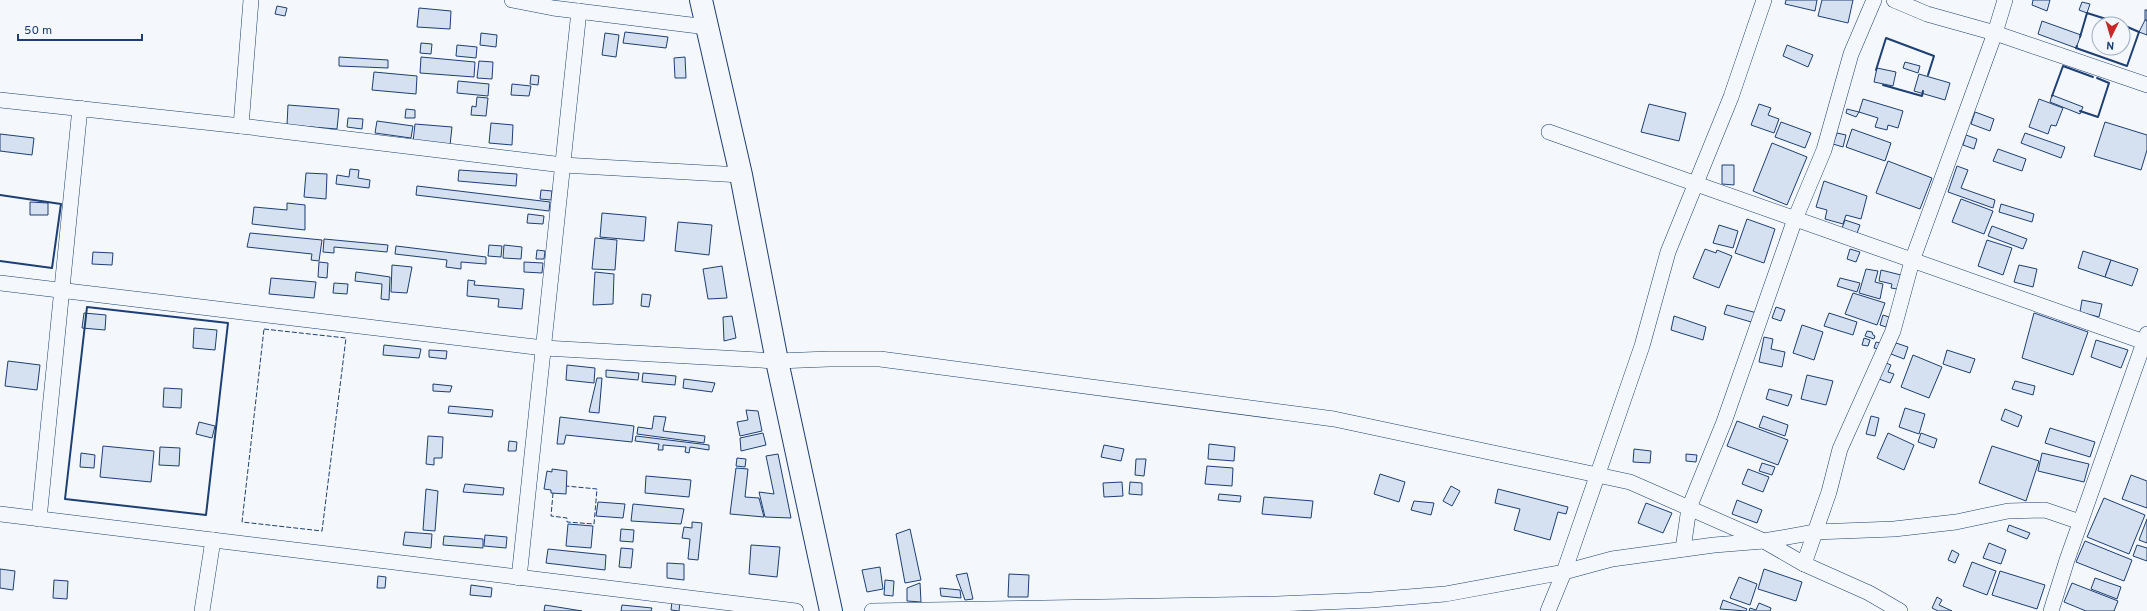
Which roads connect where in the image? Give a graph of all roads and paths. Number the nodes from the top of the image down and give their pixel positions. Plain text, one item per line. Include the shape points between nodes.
1 (251, 0) edge
2 (512, 0) edge
3 (701, 0) edge
4 (1764, 0) edge
5 (1874, 0) edge
6 (1894, 0) edge
7 (2005, 0) edge
8 (552, 4) edge
9 (579, 11) junction
10 (707, 27) junction
11 (1995, 33) junction
12 (2147, 85) edge
13 (0, 100) edge
14 (80, 108) junction
15 (241, 126) junction
16 (1548, 132) dead end
17 (562, 165) junction
18 (742, 175) junction
19 (1698, 184) junction
20 (1795, 219) junction
21 (1912, 261) junction
22 (0, 283) edge
23 (61, 291) junction
24 (2146, 339) edge
25 (544, 348) junction
26 (777, 361) junction
27 (1597, 475) junction
28 (1689, 508) junction
29 (0, 514) edge
30 (38, 519) junction
31 (2080, 522) junction
32 (1815, 532) junction
33 (213, 540) junction
34 (1764, 541) junction
35 (1683, 549) junction
36 (1804, 564) junction
37 (1564, 572) junction
38 (519, 578) junction
39 (700, 605) edge
40 (202, 611) edge
41 (796, 611) edge
42 (831, 611) edge
43 (872, 611) edge
44 (1548, 611) edge
45 (1900, 611) edge
46 (2051, 611) edge

1 - 15 street
2 - 8 street
3 - 10 main road
4 - 19 street via 1732,97
5 - 20 street via 1851,54 1824,150
6 - 11 street via 1927,14
7 - 11 street
8 - 9 street
9 - 10 street
9 - 17 street
10 - 18 main road
11 - 12 street
11 - 21 street
13 - 14 street
14 - 15 street
14 - 23 street
15 - 17 street
16 - 19 street
17 - 18 street
17 - 25 street
18 - 26 main road
19 - 20 street
19 - 27 street via 1668,252 1642,346
20 - 21 street
20 - 28 street via 1724,422
21 - 24 street
21 - 32 street via 1892,331 1840,449
22 - 23 street
23 - 25 street
23 - 30 street
24 - 31 street
25 - 26 street
25 - 38 street
26 - 27 street via 880,359 1334,419
26 - 42 main road
27 - 28 street via 1630,482
27 - 37 street
28 - 34 street
28 - 35 street
29 - 30 street
30 - 33 street
31 - 32 street via 2045,510 2008,511 1948,523 1894,529
31 - 46 street
32 - 34 street
32 - 36 street
33 - 38 street
33 - 40 street
34 - 35 street
34 - 36 street
35 - 37 street via 1612,559
36 - 45 street via 1869,593
37 - 43 street via 1445,594 1371,600
37 - 44 street
38 - 39 street
39 - 41 street

